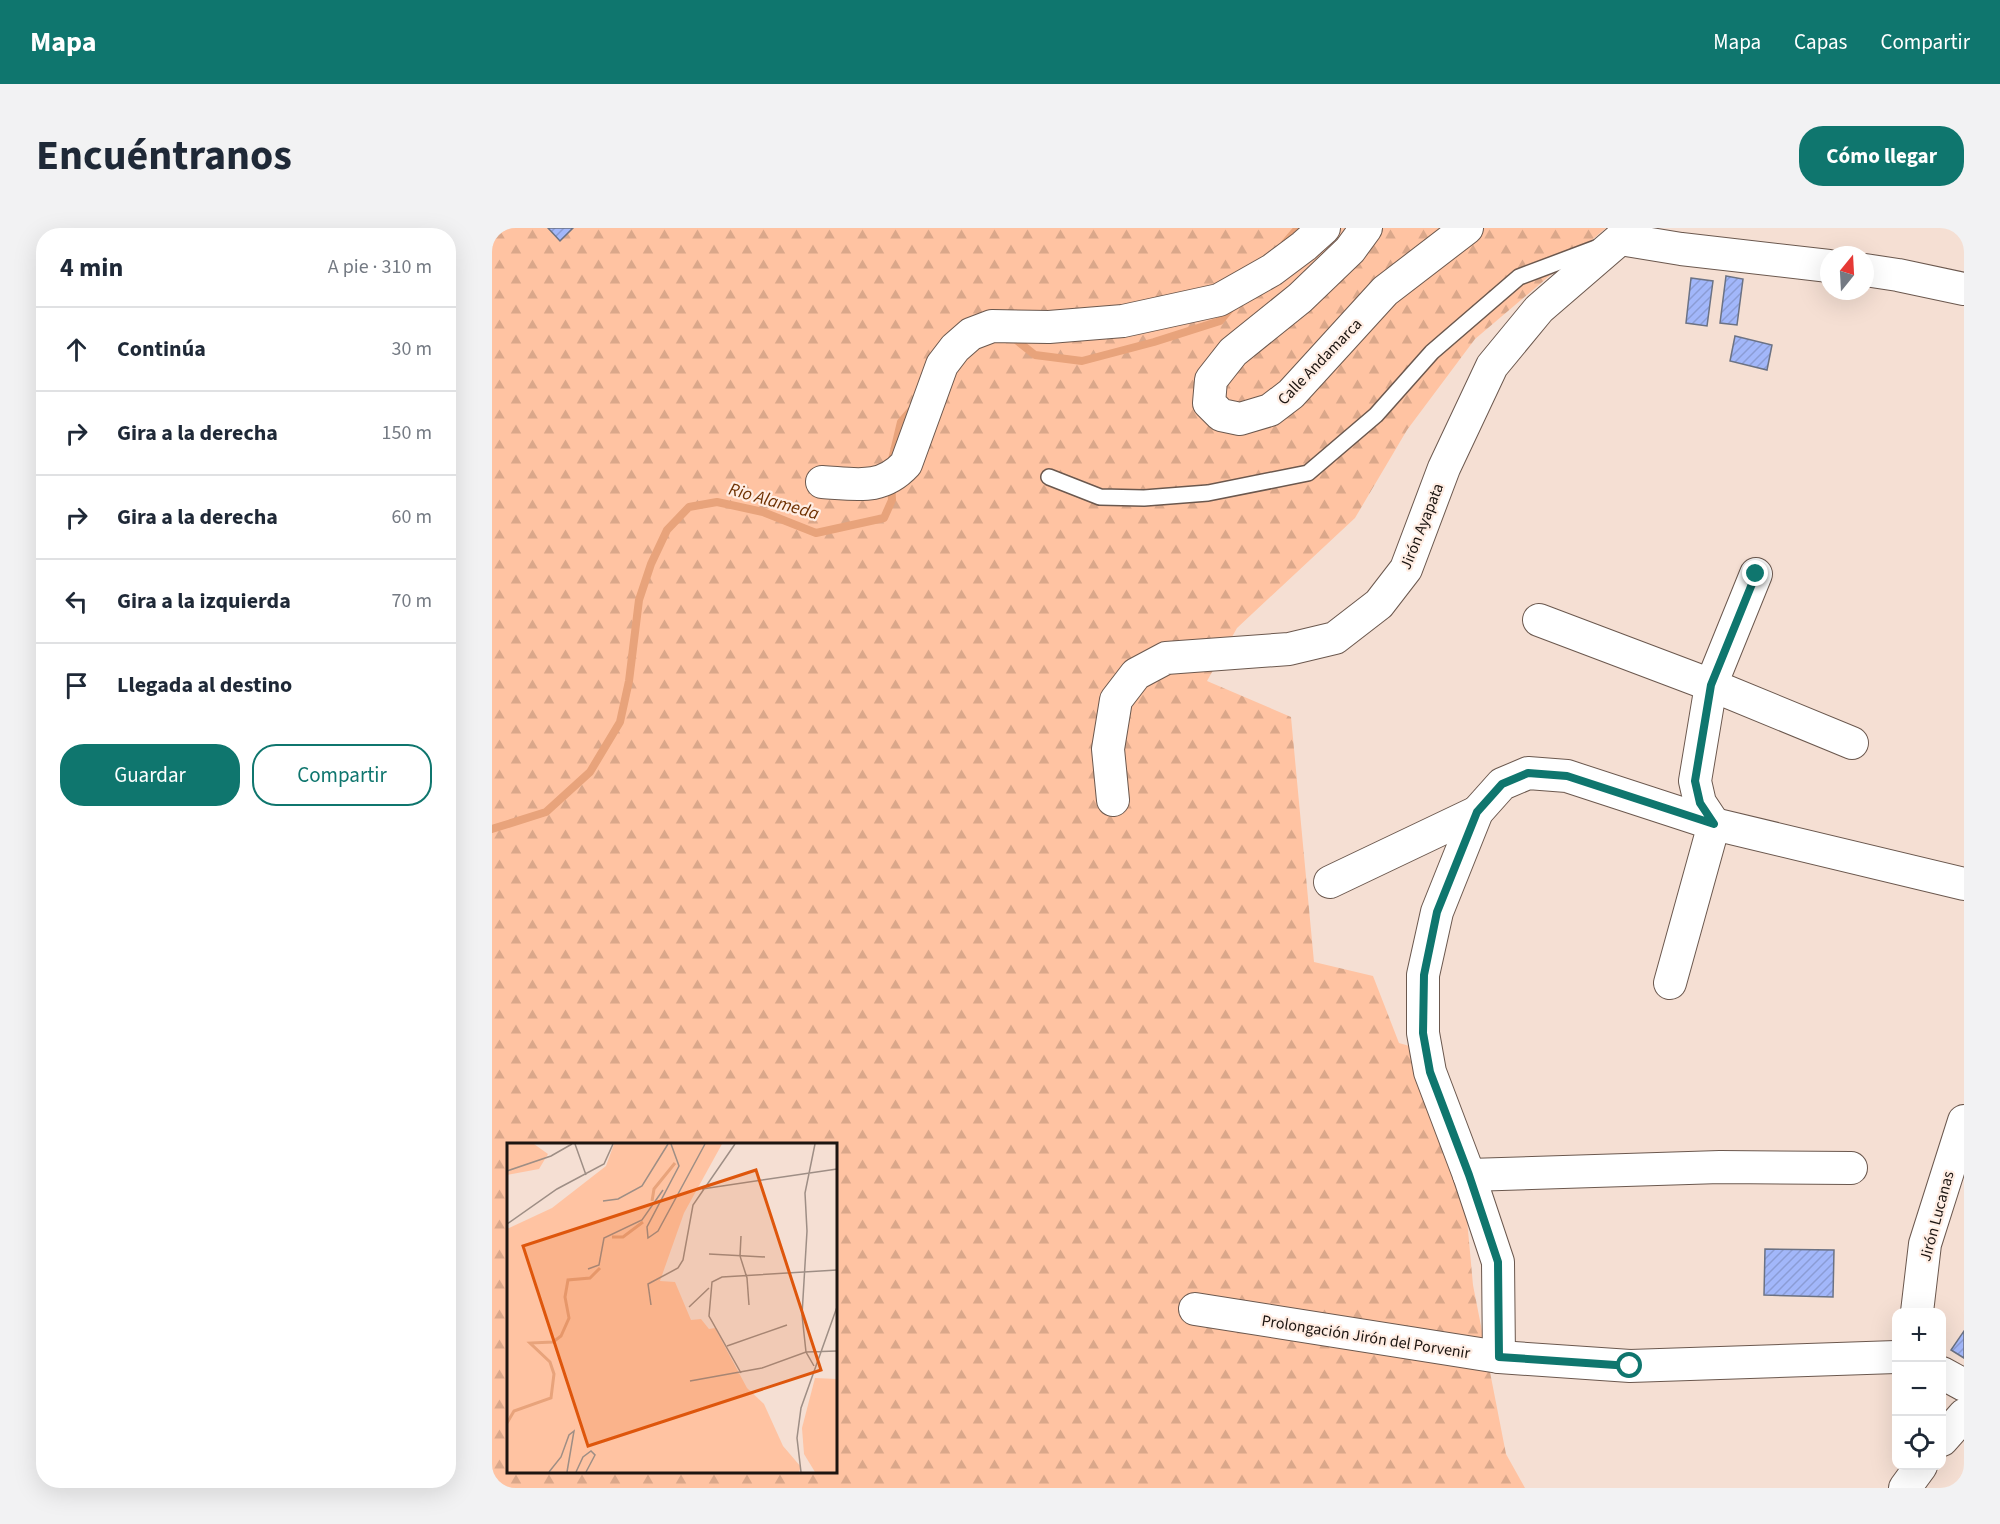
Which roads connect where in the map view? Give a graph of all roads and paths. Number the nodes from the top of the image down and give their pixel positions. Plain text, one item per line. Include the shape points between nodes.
1 (1324, 228) edge
2 (1366, 228) edge
3 (1467, 228) edge
4 (1628, 233) edge
5 (1820, 265) edge
6 (1874, 271) edge
7 (1964, 289) edge
8 (1049, 477) dead end
9 (822, 482) dead end
10 (1756, 574) dead end
11 (1539, 620) dead end
12 (1711, 685) junction
13 (1852, 743) dead end
14 (1113, 800) dead end
15 (1477, 812) junction
16 (1714, 824) junction
17 (1330, 882) dead end
18 (1964, 884) edge
19 (1670, 983) dead end
20 (1964, 1121) edge
21 (1851, 1168) dead end
22 (1469, 1175) junction
23 (1917, 1308) edge
24 (1195, 1309) dead end
25 (1499, 1357) junction
26 (1892, 1357) edge
27 (1946, 1376) edge
28 (1964, 1385) edge
29 (1964, 1415) edge
30 (1946, 1435) edge
31 (1918, 1470) edge
32 (1905, 1488) edge

1 - 9 street via 1272,270 1219,300 1123,321 1049,327 992,326 971,334 942,364 906,464 895,476 866,485
2 - 3 street, Calle Andamarca via 1350,250 1300,298 1233,352 1211,380 1209,403 1221,415 1240,419 1270,410 1291,394 1385,291
4 - 5 street via 1681,249
4 - 8 lane via 1519,277 1432,352 1376,415 1308,473 1208,493 1144,498 1100,497
4 - 14 street, Jirón Ayapata via 1539,309 1492,366 1444,468 1406,569 1379,604 1335,638 1289,650 1166,658 1136,674 1116,700 1108,749
6 - 7 street
10 - 12 street
11 - 12 street
12 - 13 street
12 - 16 street via 1695,781 1700,803
15 - 16 street via 1502,784 1528,773 1567,776
15 - 17 street
15 - 22 street via 1437,912 1424,975 1423,1033 1430,1072
16 - 18 street
16 - 19 street
20 - 23 street, Jirón Lucanas via 1925,1244
21 - 22 street via 1720,1167
22 - 25 street via 1498,1262
24 - 25 street, Prolongación Jirón del Porvenir
25 - 26 street, Prolongación Jirón del Porvenir via 1630,1366
27 - 28 street
29 - 30 street
31 - 32 street

